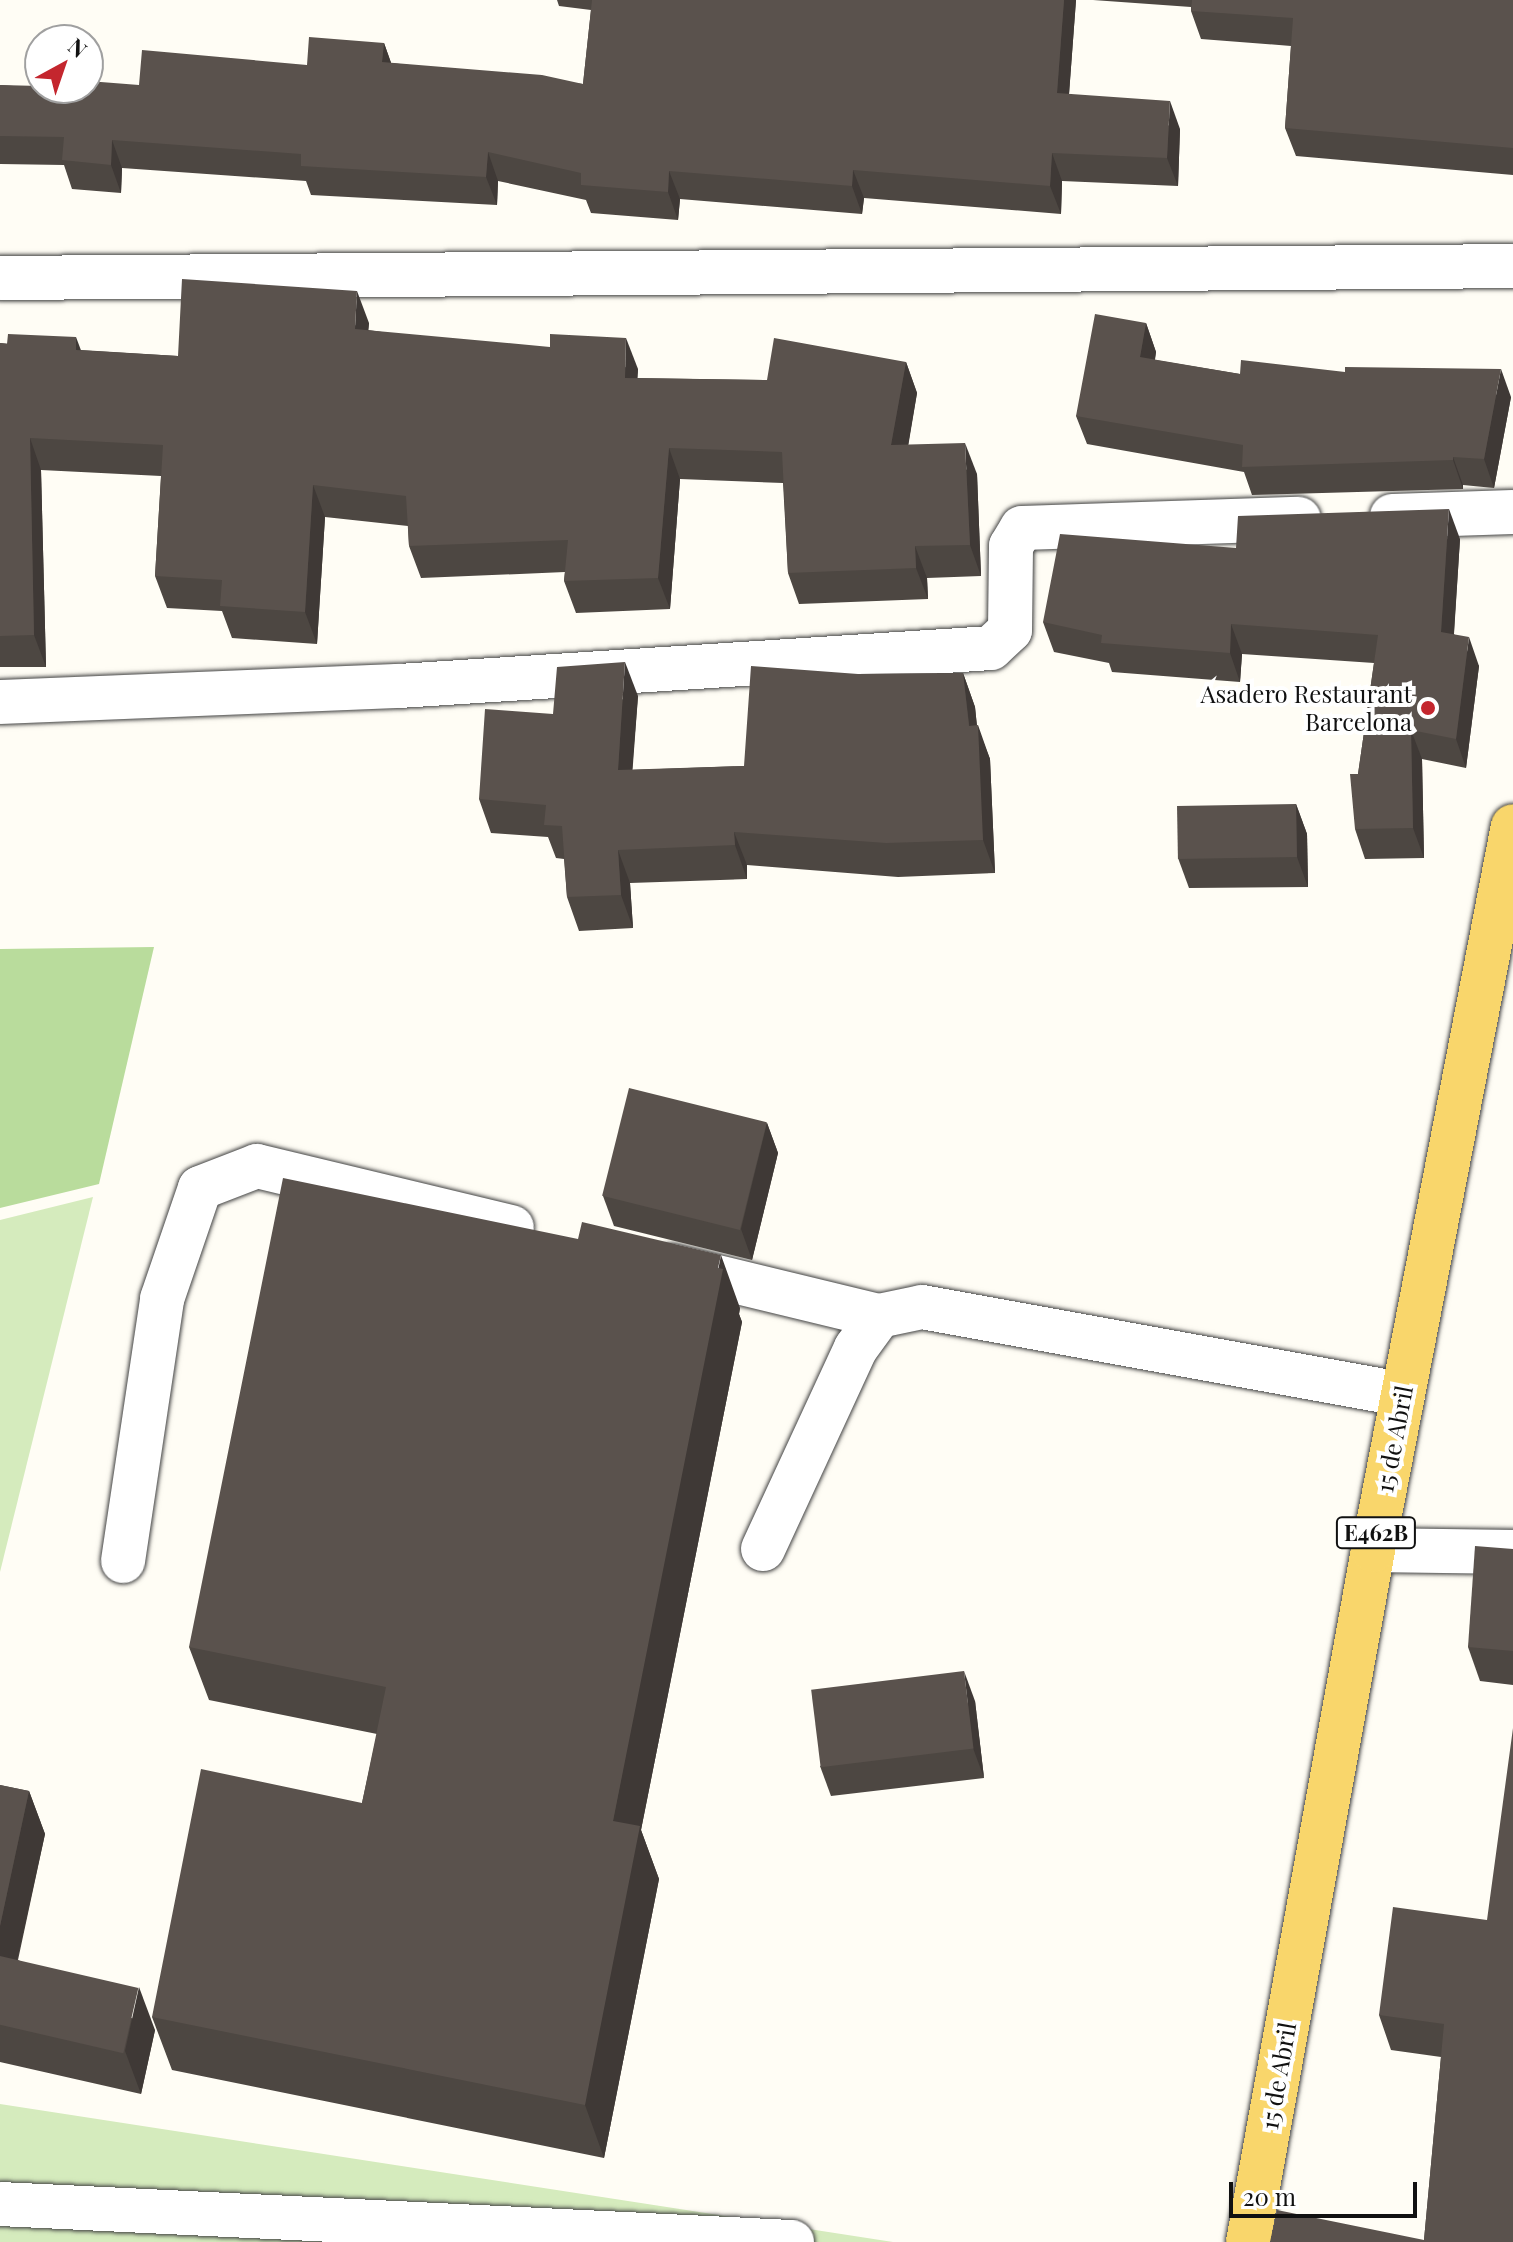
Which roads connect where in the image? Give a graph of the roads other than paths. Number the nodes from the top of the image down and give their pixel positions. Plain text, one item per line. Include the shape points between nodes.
1 (1513, 266) edge
2 (0, 278) edge
3 (1513, 512) edge
4 (0, 702) edge
5 (1513, 826) edge
6 (545, 1236) edge
7 (636, 1258) edge
8 (879, 1316) junction
9 (1403, 1394) junction
10 (763, 1549) dead end
11 (1373, 1550) junction
12 (1513, 1552) edge
13 (123, 1561) dead end
14 (0, 2204) edge
15 (792, 2242) edge
16 (1248, 2242) edge

1 - 2 street
3 - 4 street via 1022,528 1011,546 1010,630 991,648 399,686
5 - 9 main road, 15 de Abril / E462B
6 - 13 street via 257,1166 200,1188 162,1299
7 - 8 street
8 - 9 street via 922,1307
8 - 10 street via 856,1348
9 - 11 main road, 15 de Abril / E462B
11 - 12 street
11 - 16 main road, 15 de Abril / E462B
14 - 15 street

